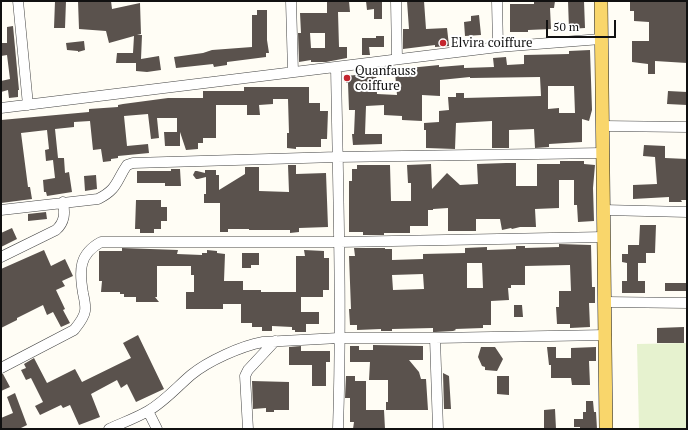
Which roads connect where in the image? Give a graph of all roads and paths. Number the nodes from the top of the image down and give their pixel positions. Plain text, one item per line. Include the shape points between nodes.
1 (18, 1) edge
2 (291, 1) edge
3 (396, 1) edge
4 (497, 1) edge
5 (601, 1) edge
6 (601, 39) junction
7 (498, 47) junction
8 (397, 59) junction
9 (336, 67) junction
10 (293, 72) junction
11 (28, 105) junction
12 (1, 108) edge
13 (603, 126) junction
14 (687, 127) edge
15 (603, 153) junction
16 (337, 157) junction
17 (63, 202) junction
18 (1, 210) edge
19 (604, 210) junction
20 (687, 212) edge
21 (604, 237) junction
22 (340, 242) junction
23 (1, 257) edge
24 (606, 302) junction
25 (687, 303) edge
26 (606, 335) junction
27 (339, 338) junction
28 (435, 338) junction
29 (275, 341) junction
30 (1, 368) edge
31 (148, 411) junction
32 (109, 429) edge
33 (157, 429) edge
34 (248, 429) edge
35 (338, 429) edge
36 (438, 429) edge
37 (606, 429) edge

1 - 11 street
2 - 10 street
3 - 8 street
4 - 7 street
5 - 6 main road
6 - 7 street
6 - 13 main road
7 - 8 street
8 - 9 street
9 - 10 street
9 - 16 street
10 - 11 street
11 - 12 street
13 - 14 street
13 - 15 main road
15 - 16 street
15 - 19 main road
16 - 17 street via 133,163 127,165 109,193 98,199
16 - 22 street
17 - 18 street
17 - 23 street via 65,212 61,226
19 - 20 street
19 - 21 main road
21 - 22 street
21 - 24 main road
22 - 27 street
22 - 30 street via 101,242 91,247 80,268 85,311 74,330
24 - 25 street
24 - 26 main road
26 - 28 street
26 - 37 main road
27 - 28 street
27 - 29 street
27 - 35 street
28 - 36 street
29 - 31 street via 251,344 202,368
29 - 34 street via 245,376
31 - 32 street
31 - 33 street

